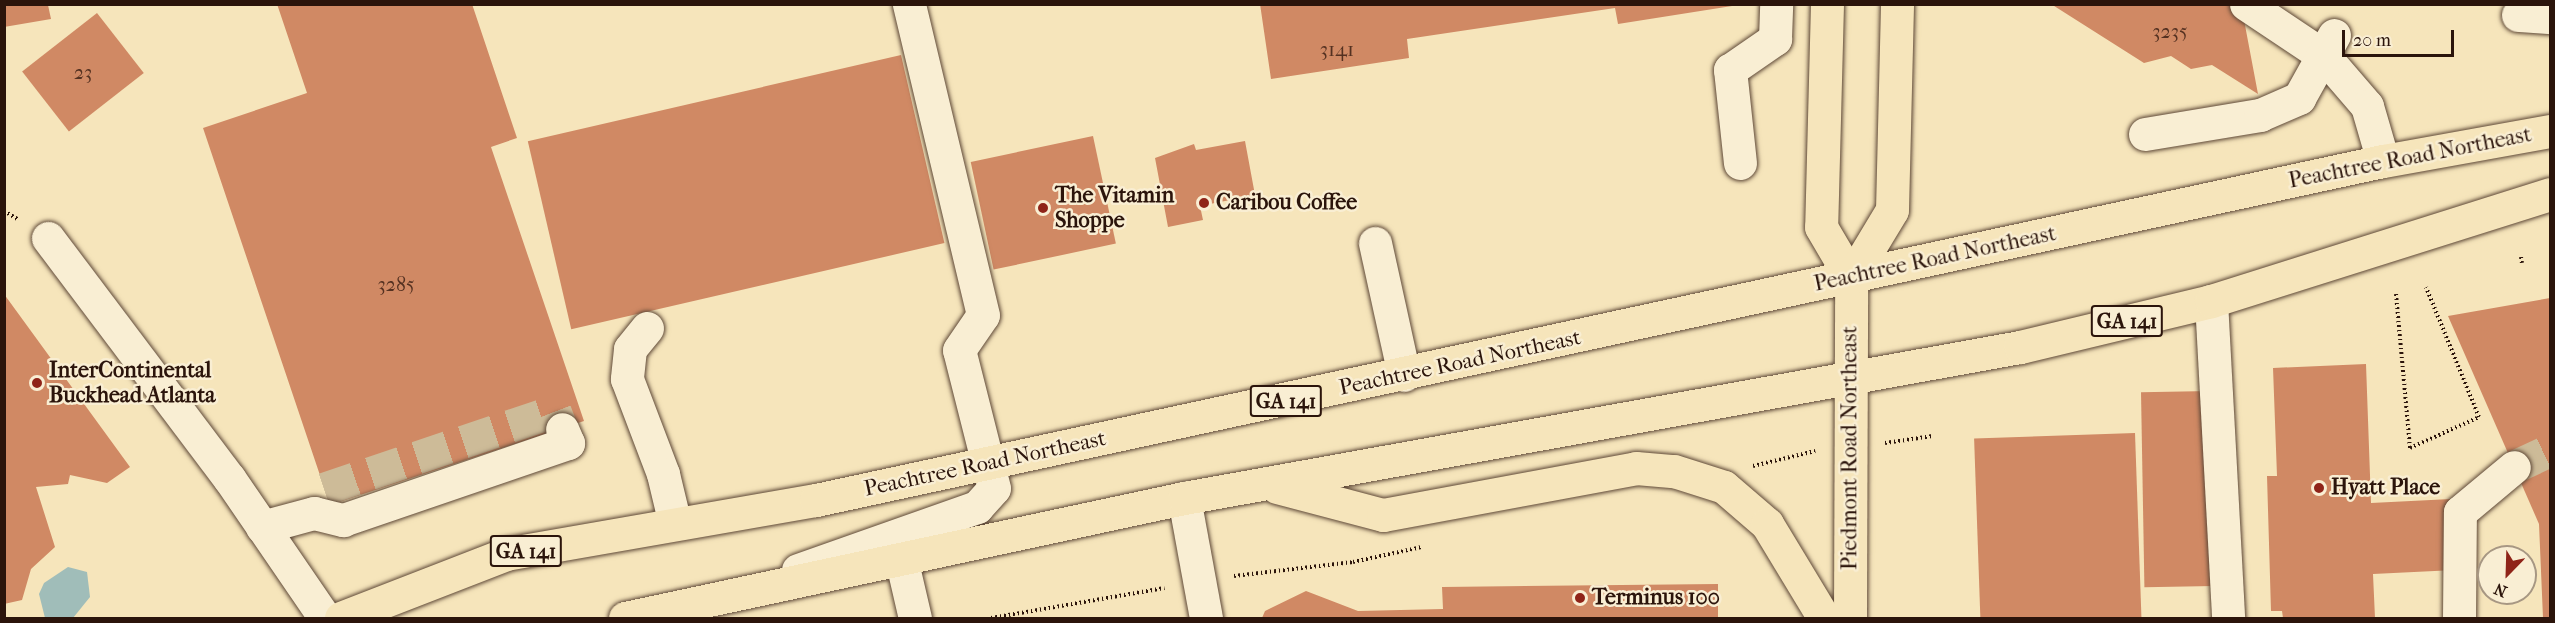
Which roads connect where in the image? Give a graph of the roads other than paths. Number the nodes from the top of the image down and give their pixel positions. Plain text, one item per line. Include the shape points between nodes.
1 (909, 4) edge
2 (1776, 4) edge
3 (1827, 4) edge
4 (1897, 4) edge
5 (2246, 4) edge
6 (2518, 15) dead end
7 (2550, 17) edge
8 (2329, 45) junction
9 (2550, 131) edge
10 (2145, 134) dead end
11 (2383, 161) junction
12 (1740, 164) dead end
13 (2550, 194) edge
14 (48, 238) dead end
15 (1375, 243) dead end
16 (1851, 278) junction
17 (2211, 301) junction
18 (647, 328) dead end
19 (1404, 375) junction
20 (1849, 379) junction
21 (562, 429) dead end
22 (987, 462) junction
23 (2514, 467) tunnel mouth
24 (1266, 484) junction
25 (1184, 498) junction
26 (675, 524) junction
27 (262, 526) junction
28 (901, 558) junction
29 (731, 594) junction
30 (326, 618) edge
31 (341, 618) edge
32 (625, 618) edge
33 (915, 618) edge
34 (1206, 618) edge
35 (1824, 618) edge
36 (1850, 618) edge
37 (2228, 618) edge
38 (2460, 618) edge

1 - 22 street via 983,315 958,350
2 - 12 street via 1776,39 1730,70
3 - 16 main road via 1821,227
4 - 16 main road, Piedmont Road Northeast via 1892,210
5 - 8 street
6 - 7 street
8 - 10 street via 2299,98 2260,115
8 - 11 street via 2367,106
9 - 11 main road, Peachtree Road Northeast / GA 141
11 - 16 main road, Peachtree Road Northeast / GA 141
13 - 17 main road, GA 141
14 - 27 street
15 - 19 street
16 - 19 main road, Peachtree Road Northeast / GA 141
16 - 20 main road, Piedmont Road Northeast
17 - 20 main road, GA 141 via 2020,348
17 - 37 street
18 - 26 street via 630,349 627,380 663,474
19 - 22 main road, Peachtree Road Northeast / GA 141
20 - 24 main road, GA 141
20 - 36 main road, Piedmont Road Northeast
21 - 27 street via 568,443 365,513 343,520 319,501
22 - 26 main road, Peachtree Road Northeast / GA 141
22 - 29 street via 994,488 977,507
23 - 38 street via 2460,512
24 - 25 main road, GA 141
24 - 35 main road via 1383,515 1636,468 1674,471 1724,487 1767,524
25 - 28 main road, GA 141
25 - 34 street
26 - 31 main road, Peachtree Road Northeast / GA 141 via 506,554
27 - 30 street
28 - 29 main road, GA 141
28 - 33 street
29 - 32 main road, GA 141

